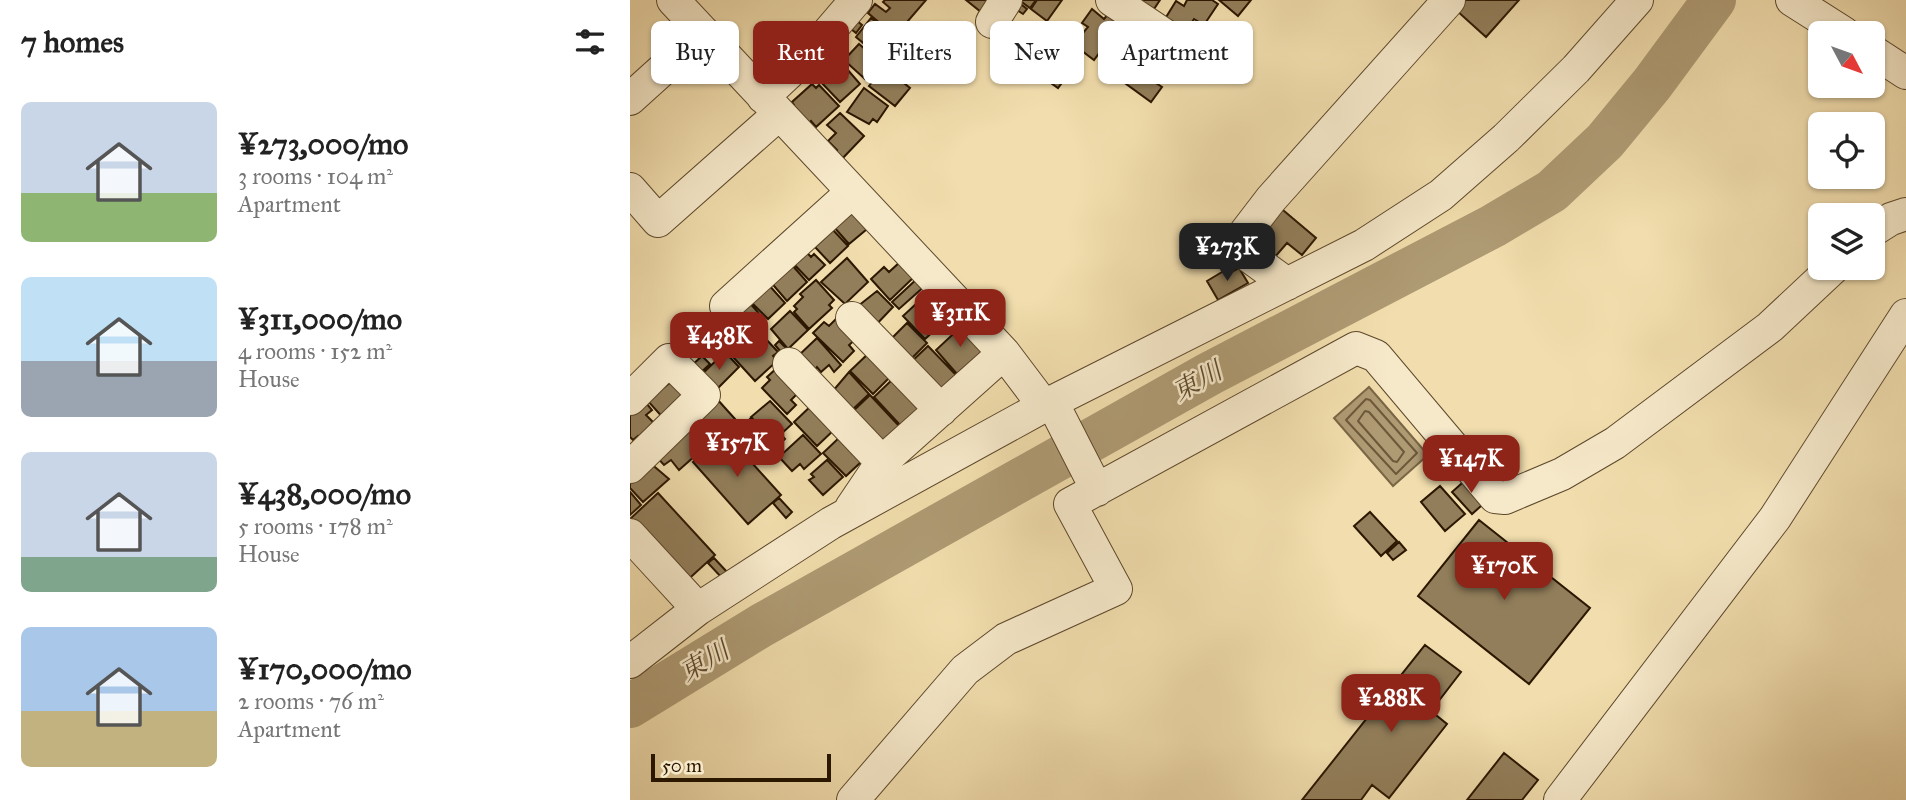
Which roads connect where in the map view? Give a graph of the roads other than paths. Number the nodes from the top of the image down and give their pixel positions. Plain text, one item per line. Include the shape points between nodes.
1 (673, 0) edge
2 (856, 0) edge
3 (1112, 0) edge
4 (1448, 0) edge
5 (1637, 0) edge
6 (1792, 0) edge
7 (692, 21) edge
8 (1144, 21) edge
9 (1825, 21) edge
10 (1885, 59) edge
11 (739, 72) edge
12 (1906, 72) edge
13 (651, 80) edge
14 (630, 99) edge
15 (771, 106) junction
16 (630, 189) edge
17 (851, 193) junction
18 (1906, 214) edge
19 (1885, 223) edge
20 (1820, 280) edge
21 (1287, 284) junction
22 (726, 306) dead end
23 (1906, 315) edge
24 (852, 318) dead end
25 (1004, 353) junction
26 (789, 364) dead end
27 (630, 399) edge
28 (1051, 406) junction
29 (941, 410) junction
30 (882, 463) junction
31 (630, 467) edge
32 (1094, 484) junction
33 (846, 515) junction
34 (630, 535) edge
35 (698, 609) junction
36 (630, 662) edge
37 (853, 800) edge
38 (1560, 800) edge

1 - 7 street
2 - 15 street
3 - 8 street
4 - 21 street via 1271,199 1235,246
5 - 21 street via 1507,138 1440,195 1364,245
6 - 9 street
10 - 12 street
11 - 15 street
13 - 14 street
15 - 16 street via 658,221
15 - 17 street
17 - 22 street
17 - 25 street
18 - 19 street
20 - 32 street via 1770,327 1615,443 1562,474 1505,498 1495,496 1376,356 1356,348
21 - 28 street
23 - 38 street via 1775,518
24 - 29 street
25 - 28 street
25 - 29 street
26 - 30 street
27 - 31 street via 669,360 704,395
28 - 32 street
28 - 33 street
29 - 30 street
30 - 33 street
32 - 37 street via 1070,504 1116,589 1006,639 965,670
33 - 35 street
34 - 35 street
35 - 36 street

